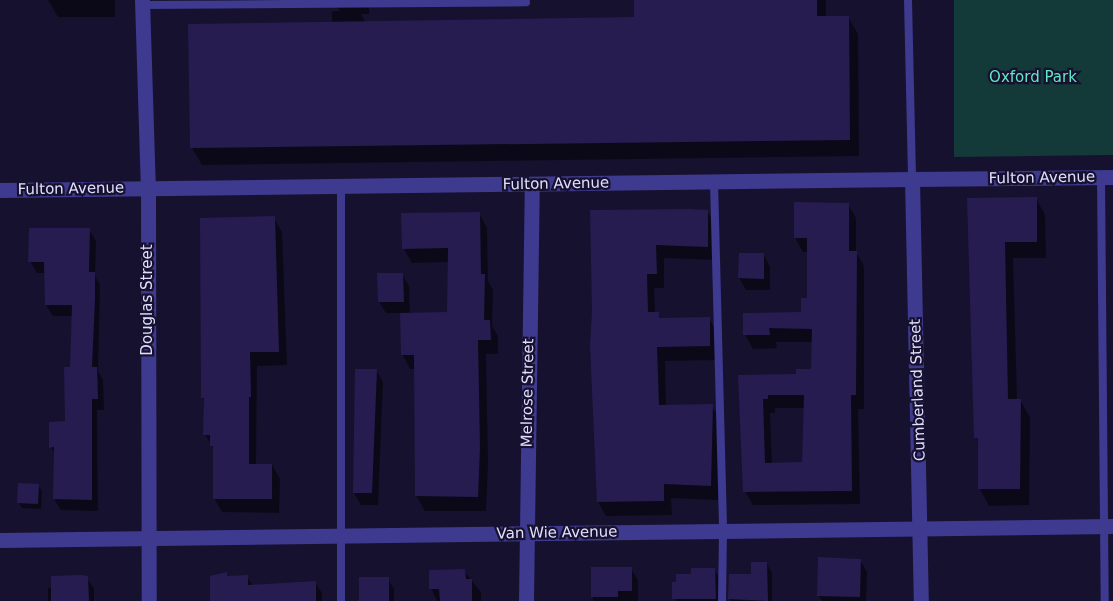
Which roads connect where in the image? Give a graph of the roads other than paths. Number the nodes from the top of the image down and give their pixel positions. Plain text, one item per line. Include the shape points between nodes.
1 (908, 0) edge
2 (142, 2) edge
3 (526, 2) dead end
4 (1107, 177) edge
5 (912, 179) junction
6 (714, 182) junction
7 (532, 184) junction
8 (342, 185) junction
9 (148, 189) junction
10 (0, 190) edge
11 (1108, 526) edge
12 (921, 528) junction
13 (723, 531) junction
14 (526, 534) junction
15 (340, 536) junction
16 (148, 538) junction
17 (0, 540) edge
18 (149, 601) edge
19 (341, 601) edge
20 (526, 601) edge
21 (722, 601) edge
22 (921, 601) edge
23 (1105, 601) edge

1 - 5 lane
2 - 3 lane
2 - 9 street, Douglas Street
4 - 5 street, Fulton Avenue
4 - 11 lane
5 - 6 street, Fulton Avenue
5 - 12 street, Cumberland Street
6 - 7 street, Fulton Avenue
6 - 13 lane
7 - 8 street, Fulton Avenue
7 - 14 street, Melrose Street
8 - 9 street, Fulton Avenue
8 - 15 lane
9 - 10 street, Fulton Avenue
9 - 16 street, Douglas Street
11 - 12 street, Van Wie Avenue
11 - 23 lane
12 - 13 street, Van Wie Avenue
12 - 22 street, Cumberland Street
13 - 14 street, Van Wie Avenue
13 - 21 lane
14 - 15 street, Van Wie Avenue
14 - 20 street, Melrose Street
15 - 16 street, Van Wie Avenue
15 - 19 lane
16 - 17 street, Van Wie Avenue
16 - 18 street, Douglas Street

